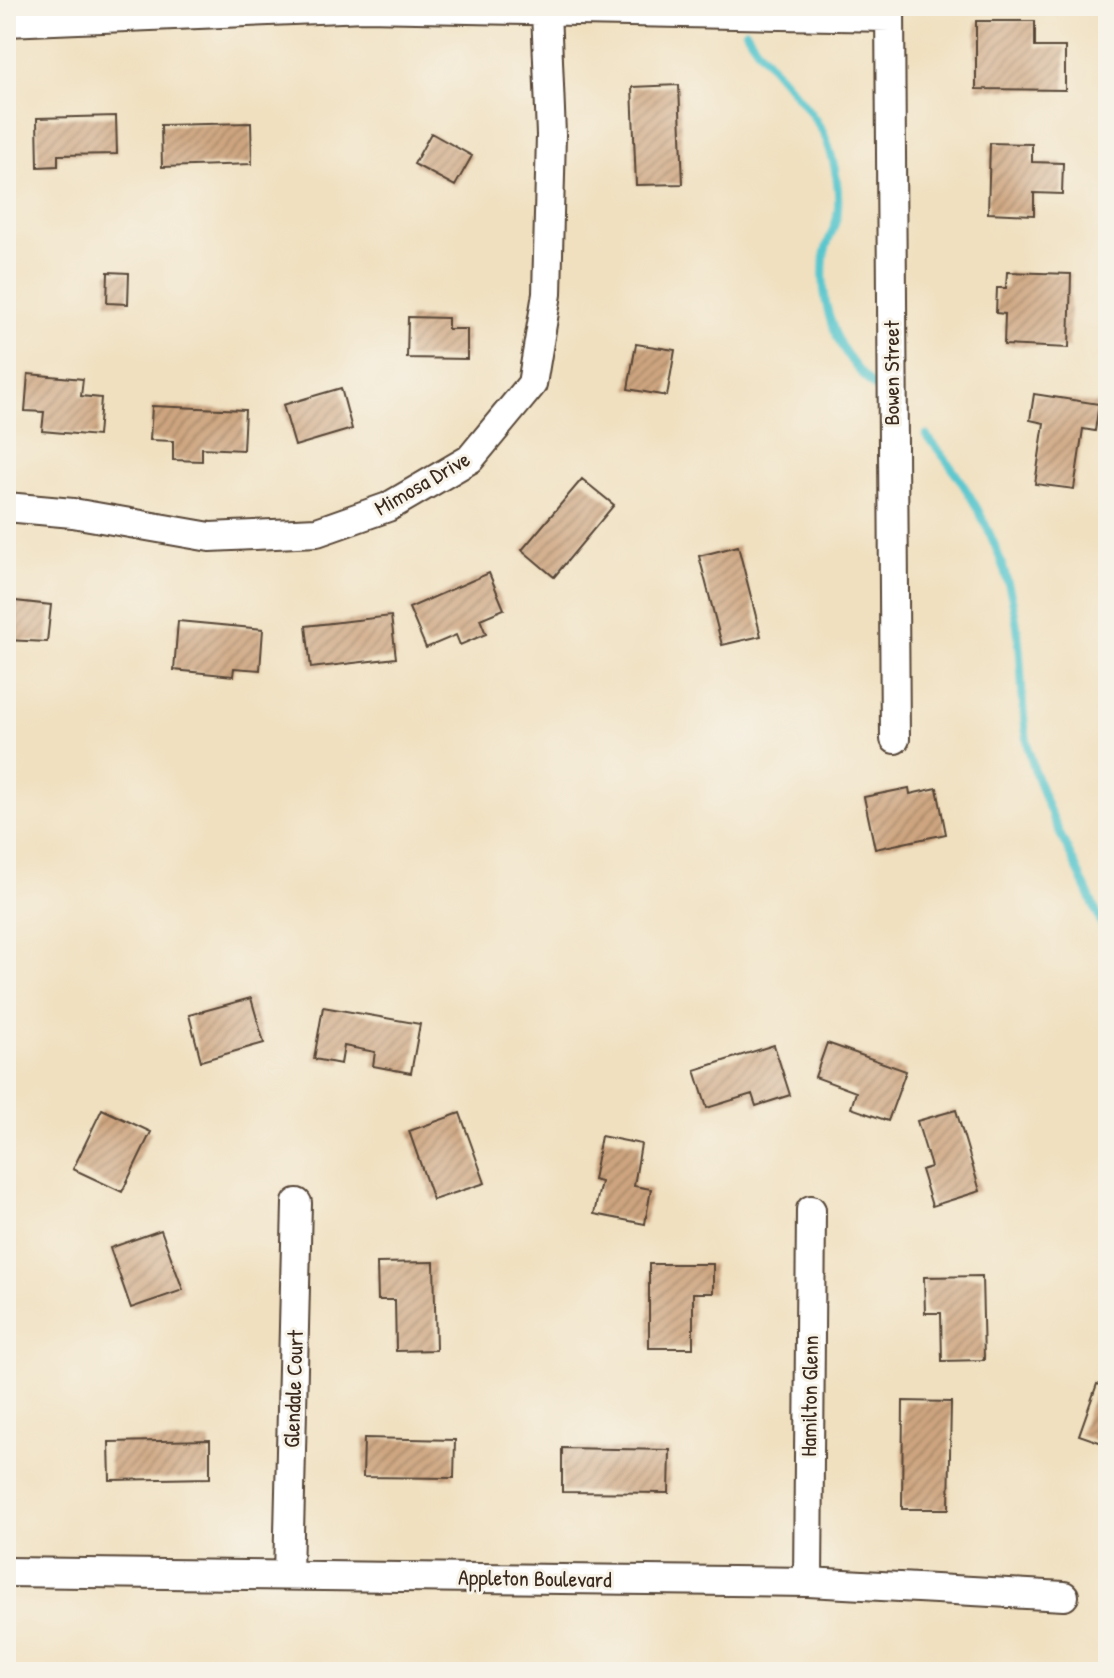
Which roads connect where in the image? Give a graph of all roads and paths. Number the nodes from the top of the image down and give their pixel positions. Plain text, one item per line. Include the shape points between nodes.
1 (546, 11) junction
2 (890, 12) edge
3 (6, 22) edge
4 (6, 507) edge
5 (895, 739) dead end
6 (297, 1203) dead end
7 (811, 1210) dead end
8 (6, 1572) edge
9 (288, 1575) junction
10 (808, 1582) junction
11 (1064, 1596) dead end

1 - 2 street
1 - 3 street via 365,7
1 - 4 street, Mimosa Drive via 551,135 547,294 535,369 532,384 470,459 388,507 317,532 210,537
2 - 5 street, Bowen Street
6 - 9 street, Glendale Court
7 - 10 street, Hamilton Glenn
8 - 9 street, Appleton Boulevard
9 - 10 street, Appleton Boulevard
10 - 11 street, Appleton Boulevard

